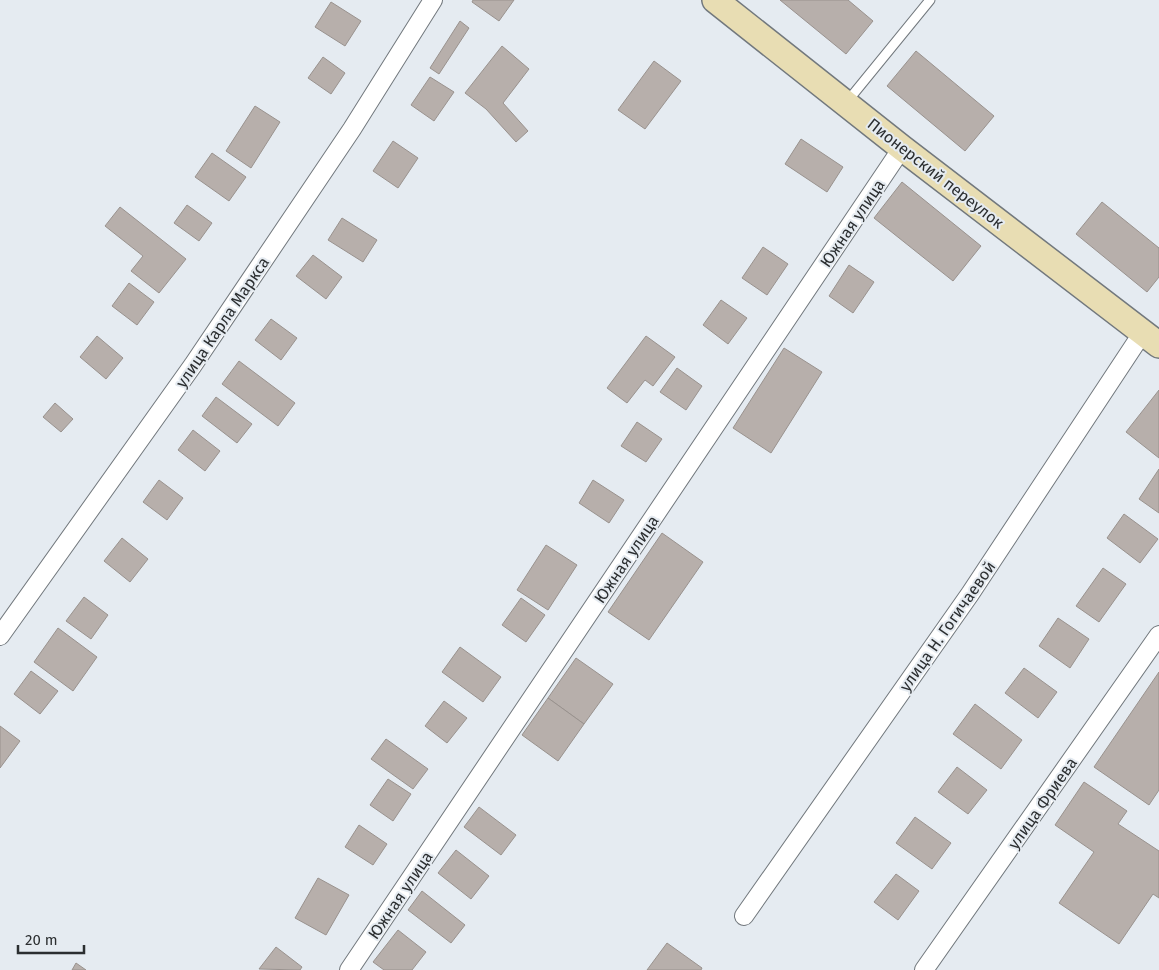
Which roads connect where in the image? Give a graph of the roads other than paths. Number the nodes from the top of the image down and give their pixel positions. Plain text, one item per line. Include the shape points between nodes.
1 (433, 0) edge
2 (715, 0) edge
3 (930, 0) edge
4 (846, 103) junction
5 (902, 148) junction
6 (1154, 339) edge
7 (1159, 635) edge
8 (0, 636) edge
9 (744, 916) dead end
10 (349, 970) edge
11 (924, 970) edge

1 - 8 street, улица Карла Маркса via 352,129 193,366
2 - 4 street, Пионерский переулок
3 - 4 lane
4 - 5 street, Пионерский переулок
5 - 6 street, Пионерский переулок
5 - 10 street, Южная улица
6 - 9 street, улица Н. Гогичаевой
7 - 11 street, улица Фриева

